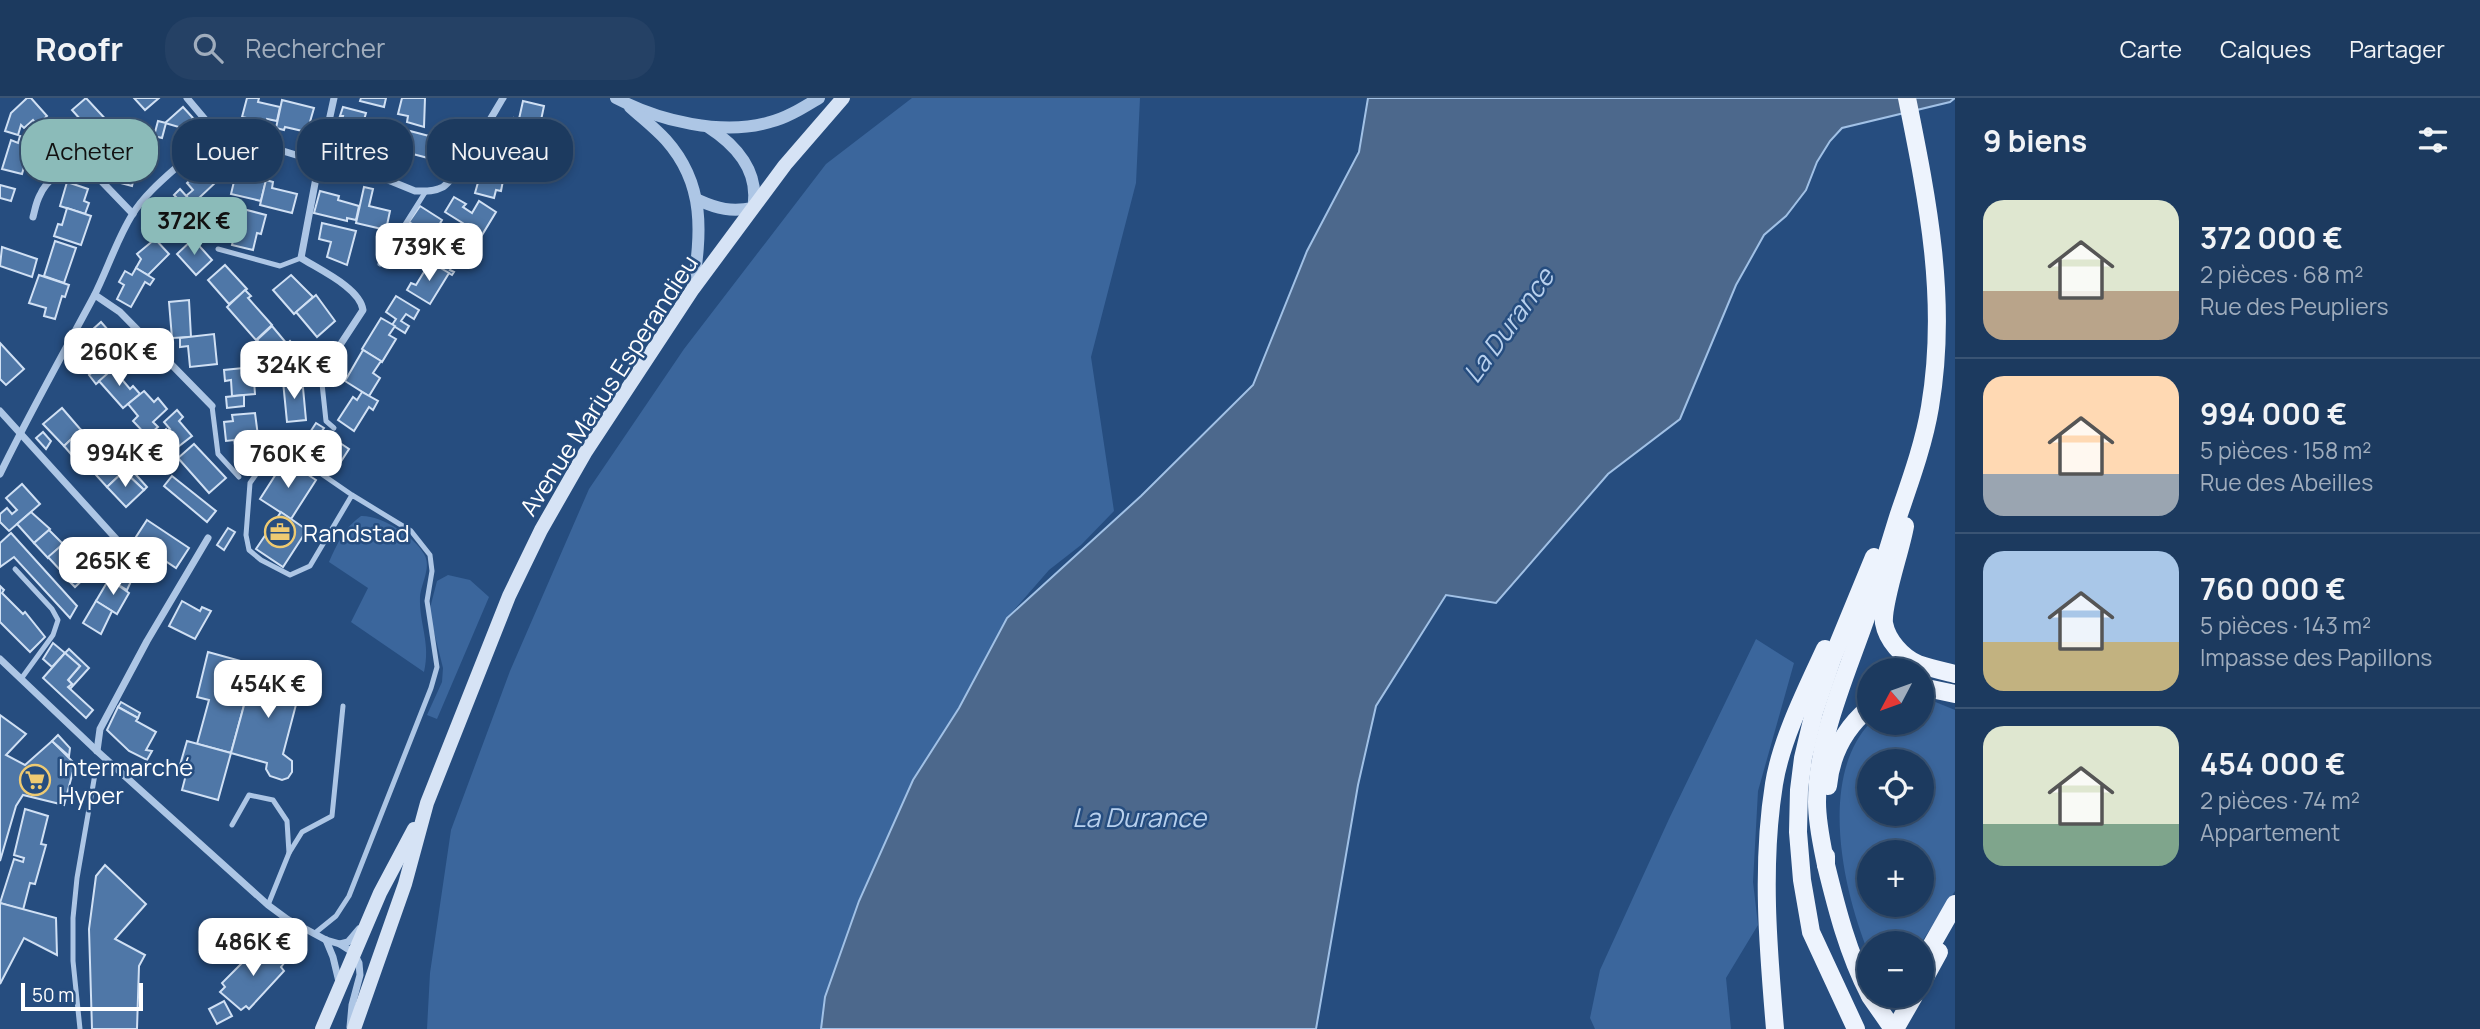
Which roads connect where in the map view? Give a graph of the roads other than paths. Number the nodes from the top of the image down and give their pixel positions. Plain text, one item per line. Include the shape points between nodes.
1 (187, 98) edge
2 (334, 98) edge
3 (503, 98) edge
4 (819, 98) edge
5 (843, 98) edge
6 (1907, 98) edge
7 (621, 101) edge
8 (205, 119) edge
9 (329, 119) edge
10 (708, 127) junction
11 (172, 172) edge
12 (315, 182) edge
13 (393, 182) edge
14 (426, 191) junction
15 (698, 200) junction
16 (752, 208) junction
17 (132, 214) junction
18 (33, 217) dead end
19 (218, 249) dead end
20 (301, 258) junction
21 (380, 264) dead end
22 (693, 289) junction
23 (95, 295) junction
24 (321, 373) joint
25 (212, 406) joint
26 (0, 411) edge
27 (334, 429) dead end
28 (19, 433) junction
29 (1916, 464) junction
30 (0, 474) edge
31 (239, 477) dead end
32 (352, 495) junction
33 (1897, 502) junction
34 (208, 538) dead end
35 (119, 542) dead end
36 (15, 569) dead end
37 (0, 659) edge
38 (1955, 674) edge
39 (21, 679) junction
40 (1934, 690) edge
41 (1955, 694) edge
42 (342, 706) dead end
43 (1857, 718) edge
44 (97, 751) junction
45 (107, 759) junction
46 (427, 803) junction
47 (232, 825) dead end
48 (289, 853) junction
49 (1826, 865) junction
50 (1955, 904) edge
51 (268, 905) junction
52 (372, 911) junction
53 (1955, 926) edge
54 (314, 933) junction
55 (326, 940) junction
56 (1934, 941) edge
57 (340, 944) junction
58 (354, 953) junction
59 (1934, 962) edge
60 (1857, 969) edge
61 (339, 986) junction
62 (1879, 1008) edge
63 (1895, 1008) edge
64 (1907, 1008) edge
65 (1855, 1027) edge
66 (80, 1029) edge
67 (322, 1029) edge
68 (352, 1029) edge
69 (1775, 1029) edge
70 (1883, 1029) edge
71 (1894, 1029) edge

1 - 8 street
2 - 9 street
3 - 14 street via 454,176 443,187
4 - 10 street via 774,122
5 - 16 main road, Avenue Marius Esperandieu
6 - 29 main road via 1930,212 1936,268 1937,349 1930,409
7 - 10 street
7 - 15 street via 666,139
10 - 16 street via 729,142 745,162 754,183
11 - 17 street
12 - 20 street
13 - 14 street
14 - 21 lane
15 - 16 street via 735,212
15 - 22 street via 700,232
16 - 22 main road, Avenue Marius Esperandieu
17 - 18 street via 82,161 75,161 40,193
17 - 23 street
19 - 20 lane via 280,266
20 - 24 street via 362,302 363,310
22 - 46 main road, Avenue Marius Esperandieu via 585,453 536,541 509,596
23 - 25 street via 120,312
23 - 28 street
24 - 27 lane via 326,421
25 - 31 lane via 218,454
26 - 28 street
28 - 30 street
28 - 35 street
29 - 33 main road
29 - 38 main road via 1884,622 1896,648 1906,657
29 - 49 main road via 1825,738 1817,803
32 - 32 lane via 294,455 272,456 250,483 249,550 290,575 310,566
32 - 54 lane via 411,531 430,555 427,601 437,667 349,896 336,916
33 - 65 main road via 1832,659 1814,712 1799,790 1801,880 1811,932
33 - 69 main road via 1822,654 1774,782 1766,863
34 - 44 street via 100,729
36 - 39 lane via 58,620 53,635
37 - 39 street
39 - 44 street
40 - 41 main road
42 - 48 lane via 332,816 302,832
43 - 49 main road via 1840,740 1829,774
44 - 45 street
45 - 51 street
45 - 66 lane via 95,774 73,918
46 - 52 main road, Avenue Marius Esperandieu
46 - 68 main road, Avenue Marius Esperandieu via 405,884
47 - 48 lane via 249,795 273,800 288,821
48 - 51 lane
49 - 60 main road
50 - 56 main road
51 - 54 street
52 - 57 street via 355,936
52 - 58 main road, Avenue Marius Esperandieu
53 - 59 main road
54 - 55 street
55 - 57 street
55 - 61 street
57 - 58 street
58 - 61 main road, Avenue Marius Esperandieu
58 - 68 street via 360,975 352,1005
61 - 67 main road, Avenue Marius Esperandieu
62 - 71 main road
63 - 70 main road
64 - 71 main road

